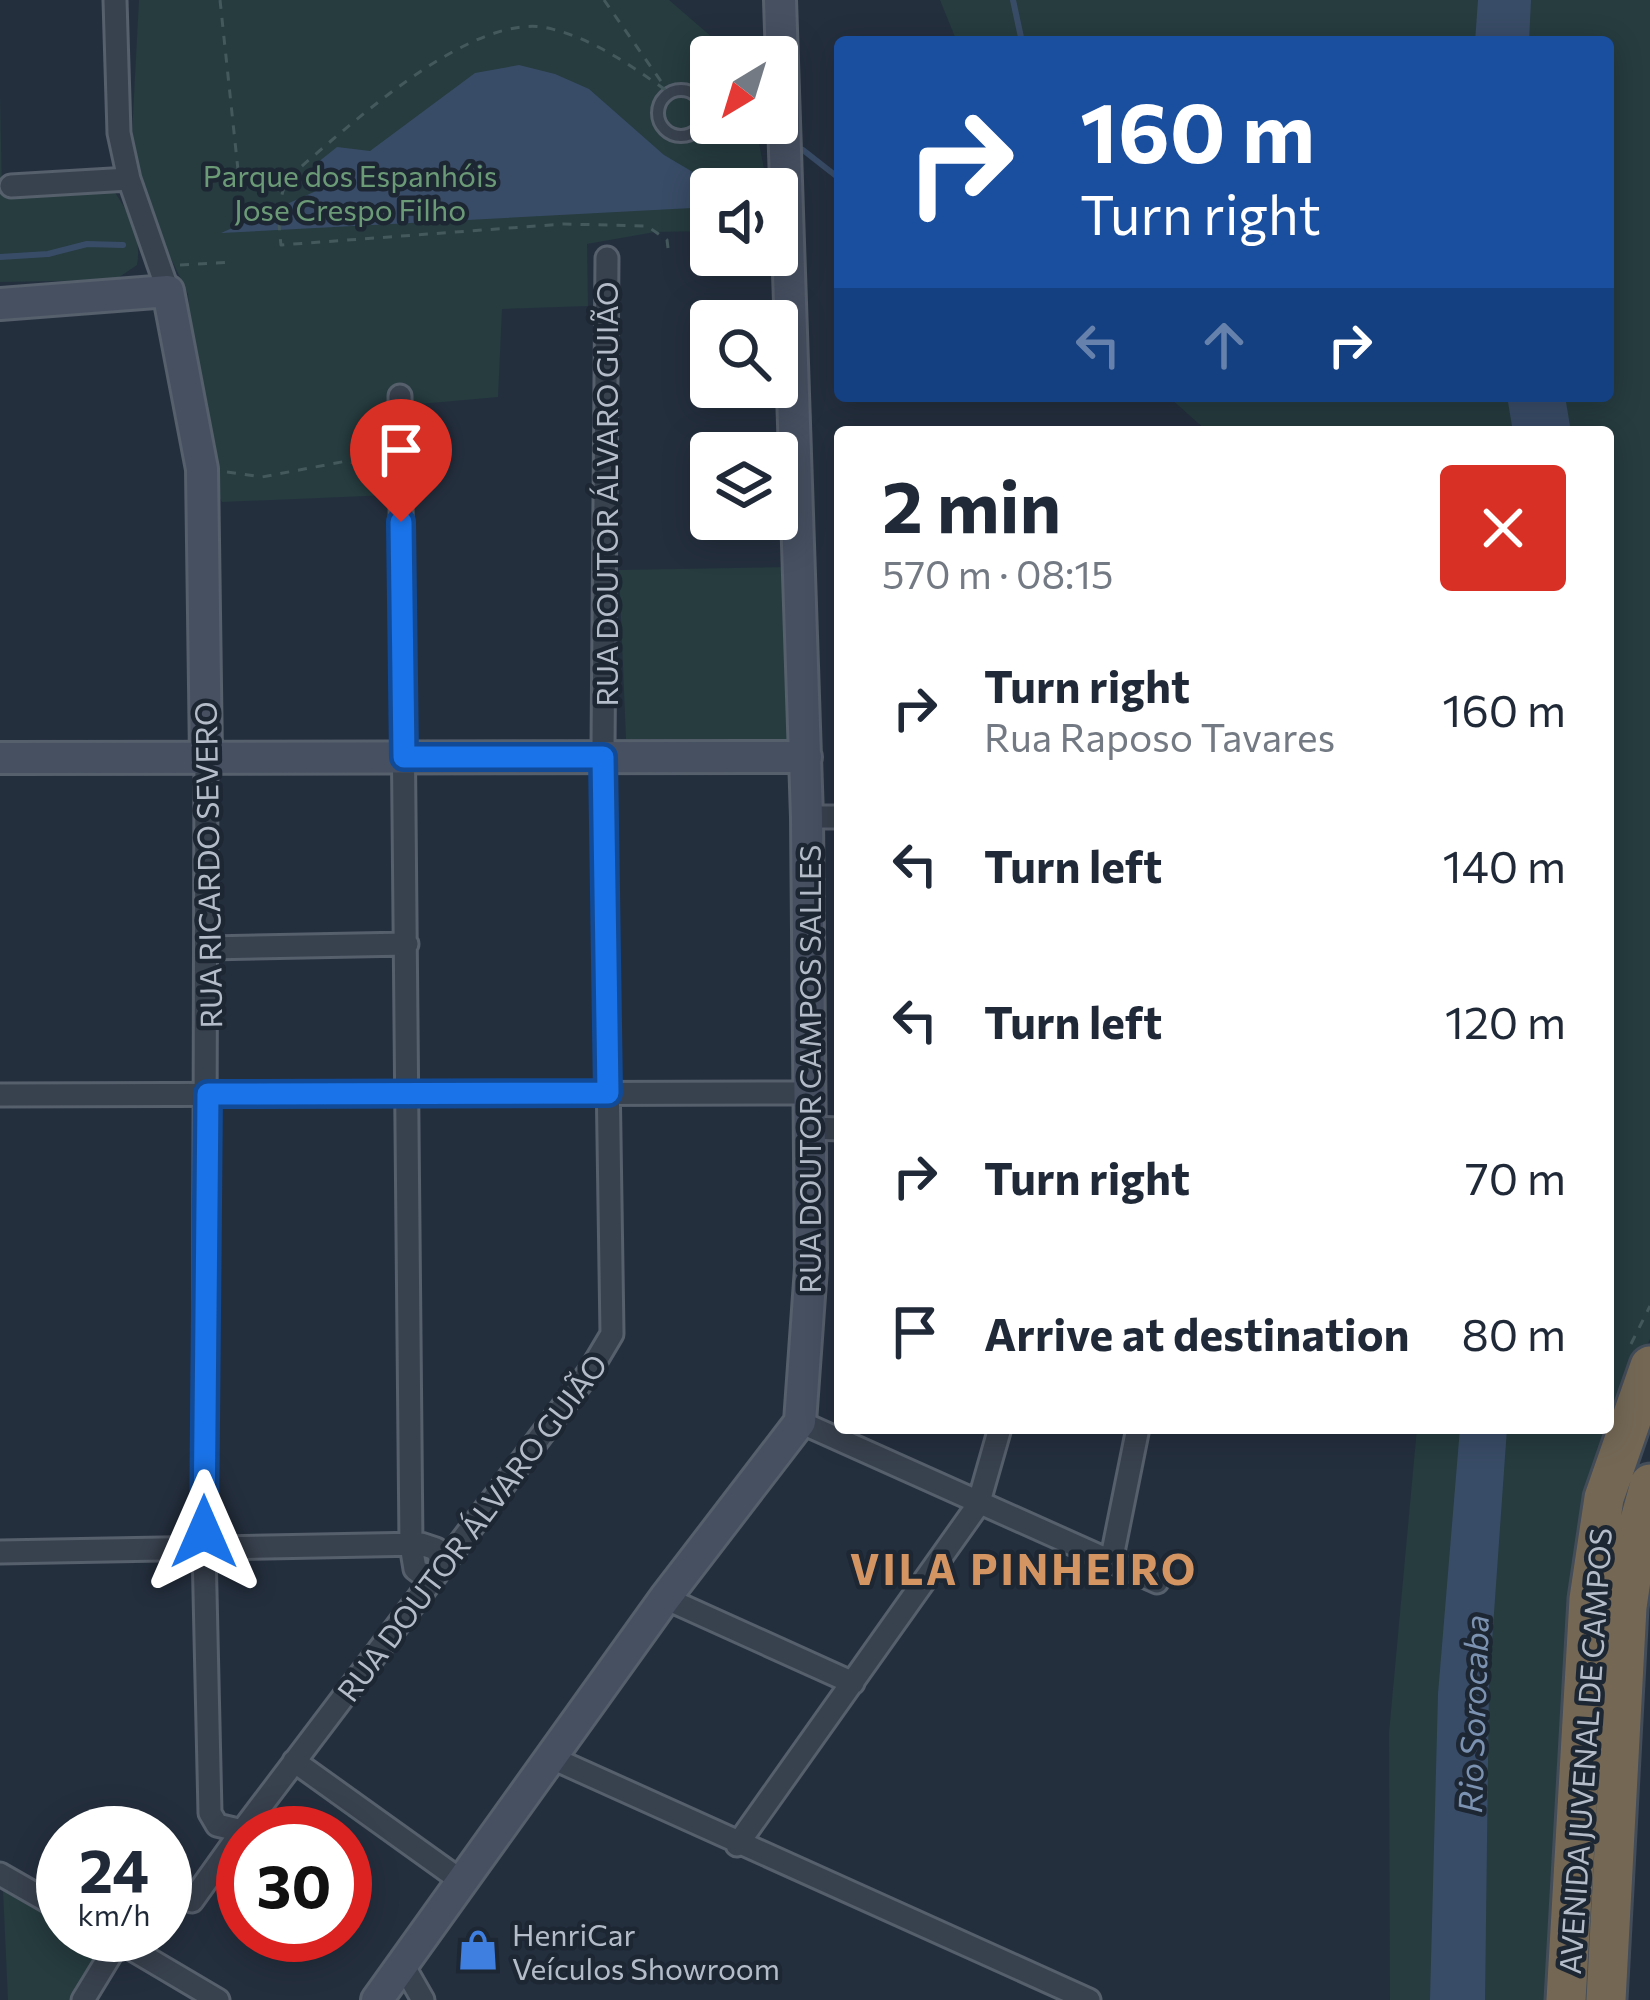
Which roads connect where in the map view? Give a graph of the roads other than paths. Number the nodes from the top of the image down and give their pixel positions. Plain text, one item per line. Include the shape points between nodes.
1 (115, 0) edge
2 (780, 0) edge
3 (670, 93) joint
4 (129, 178) junction
5 (11, 186) dead end
6 (607, 258) dead end
7 (164, 279) junction
8 (0, 304) edge
9 (400, 396) dead end
10 (206, 757) junction
11 (404, 757) junction
12 (603, 757) junction
13 (806, 757) junction
14 (0, 758) edge
15 (807, 817) junction
16 (834, 817) edge
17 (406, 944) junction
18 (208, 948) junction
19 (608, 1093) junction
20 (810, 1093) junction
21 (208, 1094) junction
22 (407, 1094) junction
23 (0, 1095) edge
24 (825, 1128) edge
25 (1650, 1366) edge
26 (800, 1421) junction
27 (998, 1434) edge
28 (1137, 1434) edge
29 (1650, 1484) edge
30 (978, 1505) junction
31 (411, 1545) junction
32 (204, 1548) junction
33 (0, 1552) edge
34 (1111, 1562) junction
35 (440, 1570) junction
36 (1157, 1582) dead end
37 (665, 1598) junction
38 (853, 1683) junction
39 (550, 1757) junction
40 (294, 1761) junction
41 (256, 1806) edge
42 (210, 1813) junction
43 (216, 1823) edge
44 (737, 1845) junction
45 (216, 1862) joint
46 (0, 1874) edge
47 (460, 1880) junction
48 (36, 1895) edge
49 (192, 1900) dead end
50 (101, 1962) edge
51 (154, 1962) edge
52 (403, 1965) junction
53 (83, 2000) edge
54 (218, 2000) edge
55 (376, 2000) edge
56 (423, 2000) edge
57 (1089, 2000) edge
58 (1566, 2000) edge
59 (1606, 2000) edge

1 - 4 street, RUA RICARDO SEVERO via 119,133
2 - 13 main road, RUA DOUTOR CAMPOS SALLES
3 - 3 lane via 659,120 668,132 689,135 704,118 702,104 692,93
4 - 5 street
4 - 7 street, RUA RICARDO SEVERO
6 - 12 street, RUA DOUTOR ÁLVARO GUIÃO
7 - 8 main road
7 - 10 main road, RUA RICARDO SEVERO via 202,469
9 - 11 street
10 - 11 main road
10 - 14 main road
10 - 18 street, RUA RICARDO SEVERO
11 - 12 main road
11 - 17 street
12 - 13 main road
12 - 19 street, RUA DOUTOR ÁLVARO GUIÃO
13 - 15 main road, RUA DOUTOR CAMPOS SALLES
15 - 16 street
15 - 20 main road, RUA DOUTOR CAMPOS SALLES
17 - 18 street
17 - 22 street
18 - 21 street, RUA RICARDO SEVERO
19 - 20 street
19 - 22 street
19 - 35 street, RUA DOUTOR ÁLVARO GUIÃO via 608,1347
20 - 24 main road, RUA DOUTOR CAMPOS SALLES
21 - 22 street
21 - 23 street
21 - 32 street, RUA RICARDO SEVERO
22 - 31 street
24 - 26 main road, RUA DOUTOR CAMPOS SALLES
25 - 58 highway, AVENIDA JUVENAL DE CAMPOS via 1604,1498 1589,1599
26 - 30 street
26 - 37 main road
27 - 30 street
28 - 34 street
29 - 59 highway, AVENIDA JUVENAL DE CAMPOS via 1627,1606
30 - 34 street
30 - 38 street
31 - 32 street
31 - 35 street via 423,1576
32 - 33 street
32 - 42 street, RUA RICARDO SEVERO
34 - 36 street
35 - 40 street, RUA DOUTOR ÁLVARO GUIÃO
37 - 38 street
37 - 39 main road
38 - 44 street
39 - 44 street
39 - 47 main road
40 - 41 street, RUA DOUTOR ÁLVARO GUIÃO
40 - 47 street
42 - 43 street
42 - 45 street, RUA RICARDO SEVERO
44 - 57 street
45 - 49 street, RUA DOUTOR ÁLVARO GUIÃO
46 - 48 street
47 - 52 main road
50 - 53 street
51 - 54 street
52 - 55 main road
52 - 56 street

